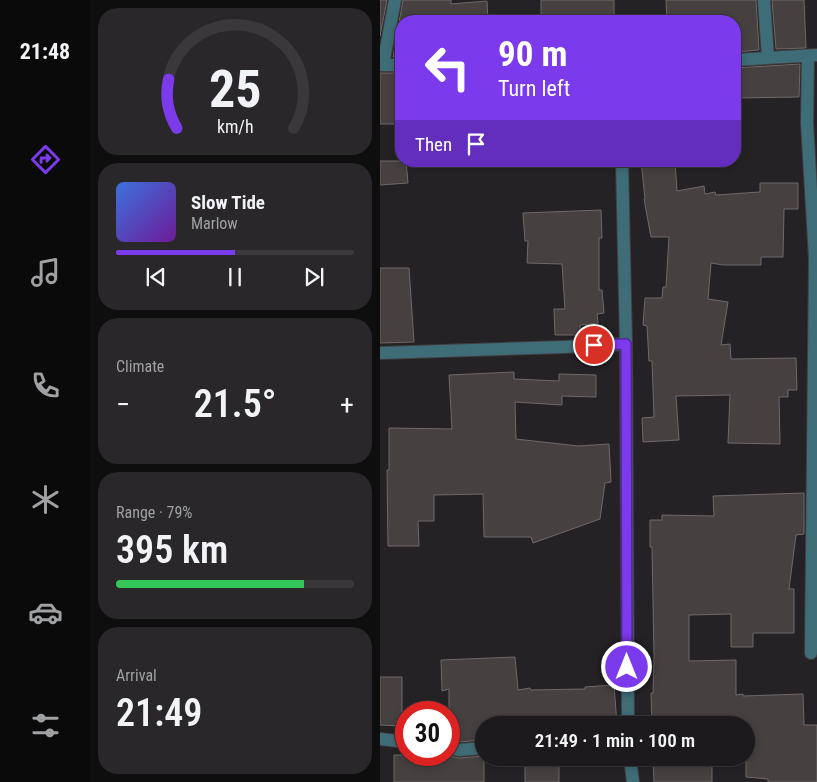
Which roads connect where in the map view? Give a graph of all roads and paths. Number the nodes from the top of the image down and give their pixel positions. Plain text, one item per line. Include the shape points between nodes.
1 (395, 0) edge
2 (764, 0) edge
3 (813, 55) edge
4 (768, 58) junction
5 (741, 60) edge
6 (381, 65) edge
7 (395, 65) edge
8 (622, 167) edge
9 (816, 258) edge
10 (626, 344) junction
11 (380, 353) edge
12 (811, 653) dead end
13 (628, 716) edge
14 (380, 739) edge
15 (395, 741) edge
16 (475, 749) edge
17 (460, 750) edge
18 (631, 766) edge
19 (633, 782) edge

1 - 6 street
2 - 4 street
3 - 4 street
3 - 9 street via 807,123
4 - 5 street
6 - 7 street
8 - 10 street
9 - 12 street
10 - 11 street
10 - 13 street
14 - 15 street
16 - 17 street
18 - 19 street

